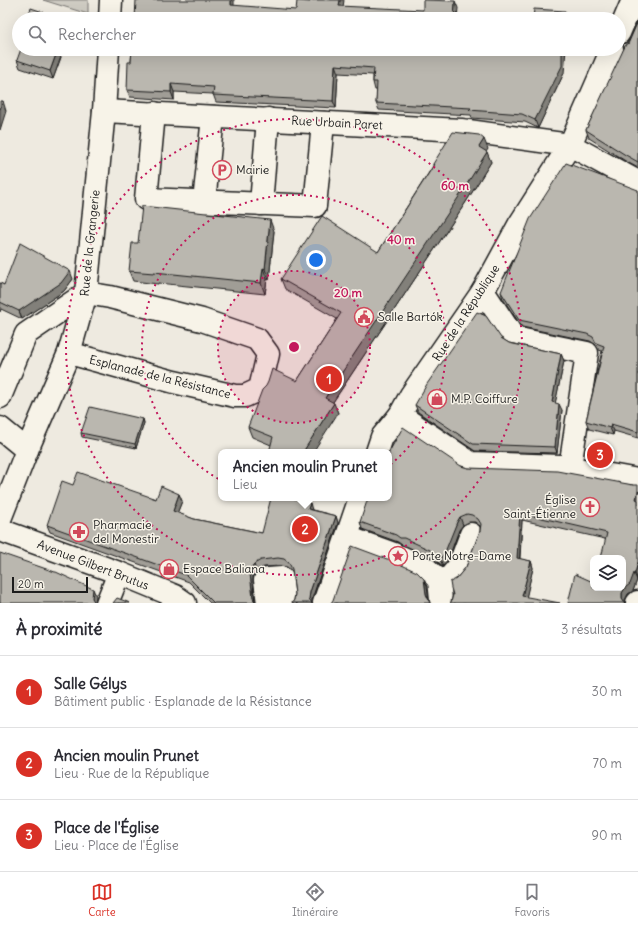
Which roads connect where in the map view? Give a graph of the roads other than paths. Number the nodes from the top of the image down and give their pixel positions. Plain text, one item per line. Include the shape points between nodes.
1 (111, 0) edge
2 (634, 0) edge
3 (110, 12) edge
4 (626, 18) edge
5 (108, 56) edge
6 (609, 56) edge
7 (104, 111) junction
8 (154, 113) junction
9 (213, 116) junction
10 (268, 120) junction
11 (323, 123) junction
12 (570, 145) junction
13 (638, 182) edge
14 (204, 202) junction
15 (261, 204) junction
16 (483, 291) junction
17 (86, 294) junction
18 (68, 353) junction
19 (0, 397) edge
20 (400, 415) junction
21 (0, 428) edge
22 (380, 444) edge
23 (27, 450) junction
24 (566, 467) junction
25 (638, 480) edge
26 (359, 501) edge
27 (0, 518) edge
28 (0, 530) edge
29 (348, 531) junction
30 (471, 534) dead end
31 (119, 573) junction
32 (440, 580) junction
33 (107, 603) edge
34 (185, 603) edge
35 (268, 603) edge
36 (285, 603) edge
37 (324, 603) edge
38 (443, 603) edge

1 - 3 street
2 - 4 street
5 - 7 street, Rue de la Grangerie
6 - 12 street, Rue de la République
7 - 8 street, Rue Urbain Paret
7 - 17 street, Rue de la Grangerie
8 - 9 street, Rue Urbain Paret
8 - 14 street via 146,199
9 - 10 street, Rue Urbain Paret
9 - 14 street
10 - 11 street, Rue Urbain Paret
10 - 15 street
11 - 12 street, Rue Urbain Paret via 460,130
11 - 15 street via 315,206
12 - 13 street
12 - 16 street, Rue de la République via 519,225
14 - 15 street
16 - 20 street, Rue de la République
16 - 24 street via 514,338 587,353
17 - 18 street, Rue de la Grangerie
17 - 18 street, Esplanade de la Résistance via 110,297 202,320 257,340 268,354 260,389 245,396 235,396
17 - 19 street via 26,334
18 - 23 street, Rue de la Grangerie
20 - 22 street, Rue de la République
20 - 24 street via 471,463
21 - 23 street
23 - 27 street, Rue de la Grangerie
24 - 25 street
26 - 29 street
28 - 31 street, Avenue Gilbert Brutus
29 - 32 street via 427,569
29 - 37 street
30 - 32 street via 459,566 449,578
31 - 33 street
31 - 34 street, Avenue Gilbert Brutus via 175,596
32 - 38 street via 440,600
35 - 36 street via 265,580 282,578

